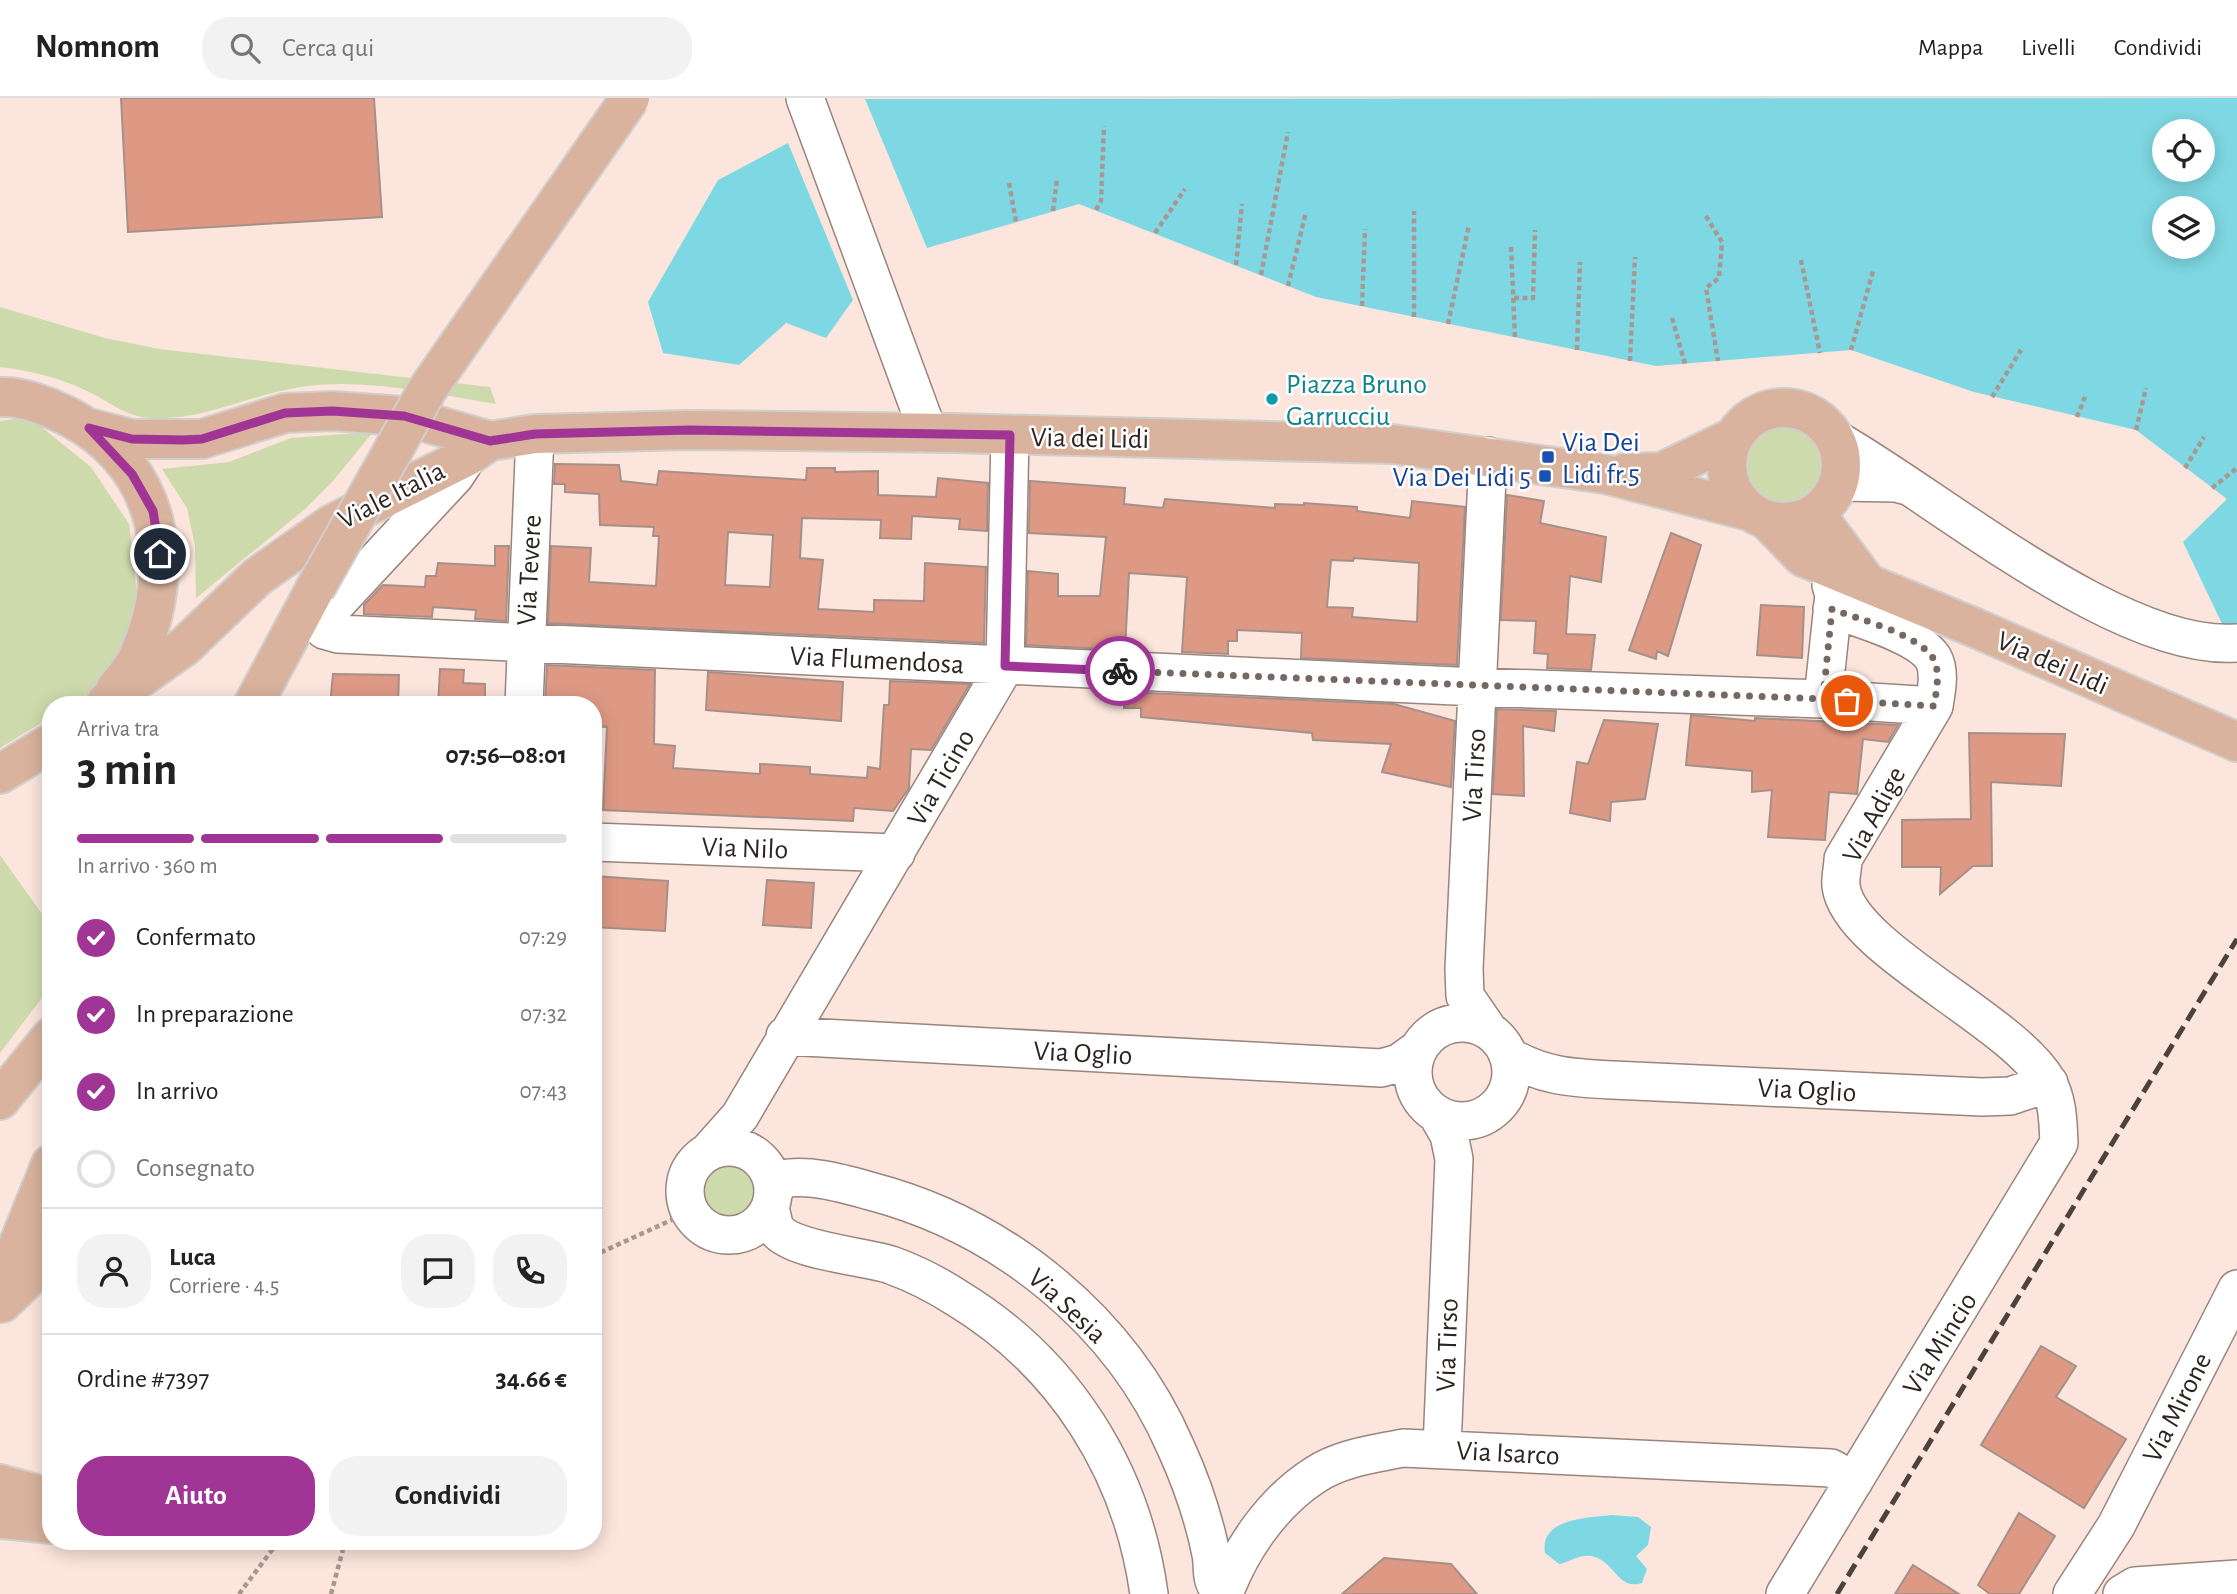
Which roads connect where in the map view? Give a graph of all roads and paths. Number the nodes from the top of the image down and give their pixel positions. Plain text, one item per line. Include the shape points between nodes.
1 (631, 98) edge
2 (805, 98) edge
3 (1104, 126) dead end
4 (1288, 132) dead end
5 (1056, 179) dead end
6 (1009, 183) dead end
7 (1185, 188) dead end
8 (1242, 204) dead end
9 (1096, 210) dead end
10 (1053, 211) dead end
11 (1414, 211) dead end
12 (1306, 212) dead end
13 (1706, 216) dead end
14 (1016, 222) dead end
15 (1469, 225) dead end
16 (1365, 229) dead end
17 (1535, 230) dead end
18 (1154, 233) dead end
19 (1511, 247) dead end
20 (1635, 257) dead end
21 (1801, 260) dead end
22 (1580, 262) dead end
23 (1236, 265) dead end
24 (1873, 271) dead end
25 (1261, 275) dead end
26 (1288, 286) dead end
27 (1514, 298) junction
28 (1362, 306) dead end
29 (1413, 317) dead end
30 (1672, 318) dead end
31 (1448, 324) dead end
32 (1515, 338) dead end
33 (1577, 350) dead end
34 (1851, 350) dead end
35 (2021, 350) dead end
36 (1820, 353) dead end
37 (1630, 361) dead end
38 (1718, 361) dead end
39 (1685, 364) dead end
40 (2146, 388) dead end
41 (4, 395) edge
42 (1992, 397) dead end
43 (2085, 397) dead end
44 (2077, 416) dead end
45 (89, 428) junction
46 (2136, 430) dead end
47 (920, 433) junction
48 (535, 434) junction
49 (1010, 435) junction
50 (1732, 438) junction
51 (2204, 438) dead end
52 (1835, 439) junction
53 (479, 449) junction
54 (1488, 456) junction
55 (2185, 468) dead end
56 (2237, 468) edge
57 (1605, 474) junction
58 (1839, 482) junction
59 (1911, 487) junction
60 (2212, 488) dead end
61 (1815, 513) junction
62 (1758, 515) junction
63 (1819, 564) junction
64 (1868, 584) junction
65 (1832, 609) junction
66 (525, 641) junction
67 (2232, 643) edge
68 (1005, 666) junction
69 (1477, 687) junction
70 (110, 696) edge
71 (115, 696) edge
72 (258, 696) edge
73 (524, 696) edge
74 (1823, 699) junction
75 (1934, 706) junction
76 (2237, 743) edge
77 (42, 748) edge
78 (0, 774) edge
79 (602, 842) edge
80 (896, 853) junction
81 (1464, 969) junction
82 (785, 1036) junction
83 (1499, 1044) junction
84 (42, 1048) edge
85 (1424, 1053) junction
86 (1564, 1078) junction
87 (2049, 1083) junction
88 (758, 1086) junction
89 (1507, 1092) junction
90 (0, 1100) edge
91 (1455, 1119) junction
92 (708, 1152) junction
93 (42, 1186) edge
94 (768, 1186) junction
95 (689, 1212) junction
96 (602, 1252) edge
97 (42, 1264) edge
98 (2237, 1289) edge
99 (0, 1304) edge
100 (1442, 1448) junction
101 (1854, 1481) junction
102 (0, 1483) edge
103 (42, 1495) edge
104 (0, 1518) edge
105 (42, 1523) edge
106 (2116, 1526) junction
107 (272, 1550) edge
108 (343, 1550) edge
109 (2237, 1579) edge
110 (2131, 1591) edge
111 (1224, 1593) edge
112 (239, 1594) edge
113 (331, 1594) edge
114 (1149, 1594) edge
115 (1785, 1594) edge
116 (2071, 1594) edge

1 - 72 main road, bridge via 427,390
2 - 47 street via 924,421
3 - 9 path via 1101,201
4 - 25 path
5 - 10 path
6 - 14 path
7 - 18 path
8 - 23 path
11 - 29 path
12 - 26 path
13 - 38 path via 1722,242 1719,278 1706,288
15 - 31 path
16 - 28 path
17 - 27 path via 1533,298
19 - 27 path
20 - 37 path
21 - 36 path
22 - 33 path
24 - 34 path
27 - 32 path
30 - 39 path
35 - 42 path
40 - 46 path
41 - 45 main road via 54,409
43 - 44 path
45 - 53 main road, Viale Italia via 132,439 202,439 285,413 332,411 404,416
45 - 70 main road via 132,474 153,511 160,554 156,603 138,657
47 - 48 main road, Via dei Lidi via 689,430
47 - 49 main road, Via dei Lidi
48 - 53 main road, Via dei Lidi
48 - 66 street, Via Tevere
49 - 54 main road, Via dei Lidi via 1392,444
49 - 68 street, Via Ticino
50 - 52 main road via 1754,415 1784,407 1814,415
50 - 57 main road, Via dei Lidi via 1662,472
50 - 62 main road via 1726,458 1731,488
51 - 55 path
52 - 58 main road via 1841,459
52 - 59 street
53 - 66 street, Via Flumendosa via 334,606 324,630
53 - 71 main road, Viale Italia via 331,524 294,549 257,577 186,646
54 - 57 main road, Via dei Lidi
54 - 69 street, Via Tirso
56 - 60 path
57 - 62 main road, Via dei Lidi
58 - 59 street
58 - 61 main road
59 - 67 street via 2114,612 2201,641
61 - 62 main road via 1791,522
61 - 64 main road
62 - 63 main road, Via dei Lidi via 1804,557
63 - 64 main road, Via dei Lidi
63 - 65 street via 1834,595
64 - 76 main road, Via dei Lidi
65 - 74 street
65 - 75 street, Via Adige via 1915,641 1933,659 1938,682
66 - 68 street, Via Flumendosa
66 - 73 street, Via Tevere
68 - 69 street, Via Flumendosa
68 - 80 street, Via Ticino
69 - 74 street, Via Flumendosa
69 - 81 street, Via Tirso
74 - 75 street, Via Flumendosa
75 - 87 street, Via Adige via 1843,859 1840,887 1854,914 1886,948 2029,1055
77 - 78 main road
79 - 80 street, Via Nilo
80 - 82 street, Via Ticino
81 - 83 street via 1465,996
81 - 85 street via 1454,1008
82 - 85 street, Via Oglio via 1381,1068
82 - 88 street, Via Ticino
83 - 85 street via 1474,1024 1457,1023
83 - 86 street via 1532,1070
83 - 89 street via 1511,1073
84 - 90 main road
85 - 91 street via 1421,1101
86 - 87 street, Via Oglio via 1982,1097 2010,1096
86 - 89 street
87 - 101 street, Via Mincio via 2058,1110 2059,1143
88 - 92 street, Via Ticino via 740,1116
88 - 94 street via 754,1131
89 - 91 street via 1493,1110
91 - 100 street, Via Tirso via 1459,1139 1454,1159
92 - 94 street via 735,1147
92 - 95 street via 688,1171 684,1184
93 - 99 main road
94 - 95 street via 762,1221 751,1230 723,1236 698,1223
94 - 111 street, Via Sesia via 800,1176 916,1205 1006,1250 1058,1289 1098,1327 1153,1400 1196,1503 1215,1584
94 - 114 street via 776,1229 787,1237 802,1245 892,1266 928,1282 996,1324 1034,1357 1063,1389 1107,1455 1136,1527
95 - 96 path
97 - 99 main road
98 - 106 street, Via Mirone
100 - 101 street, Via Isarco via 1832,1468
100 - 111 street, Via Isarco via 1373,1454 1316,1474 1259,1529
101 - 115 street, Via Mincio
102 - 103 main road
104 - 105 main road
106 - 110 street
106 - 116 street, Via Mirone
107 - 112 path
108 - 113 path
109 - 110 street

